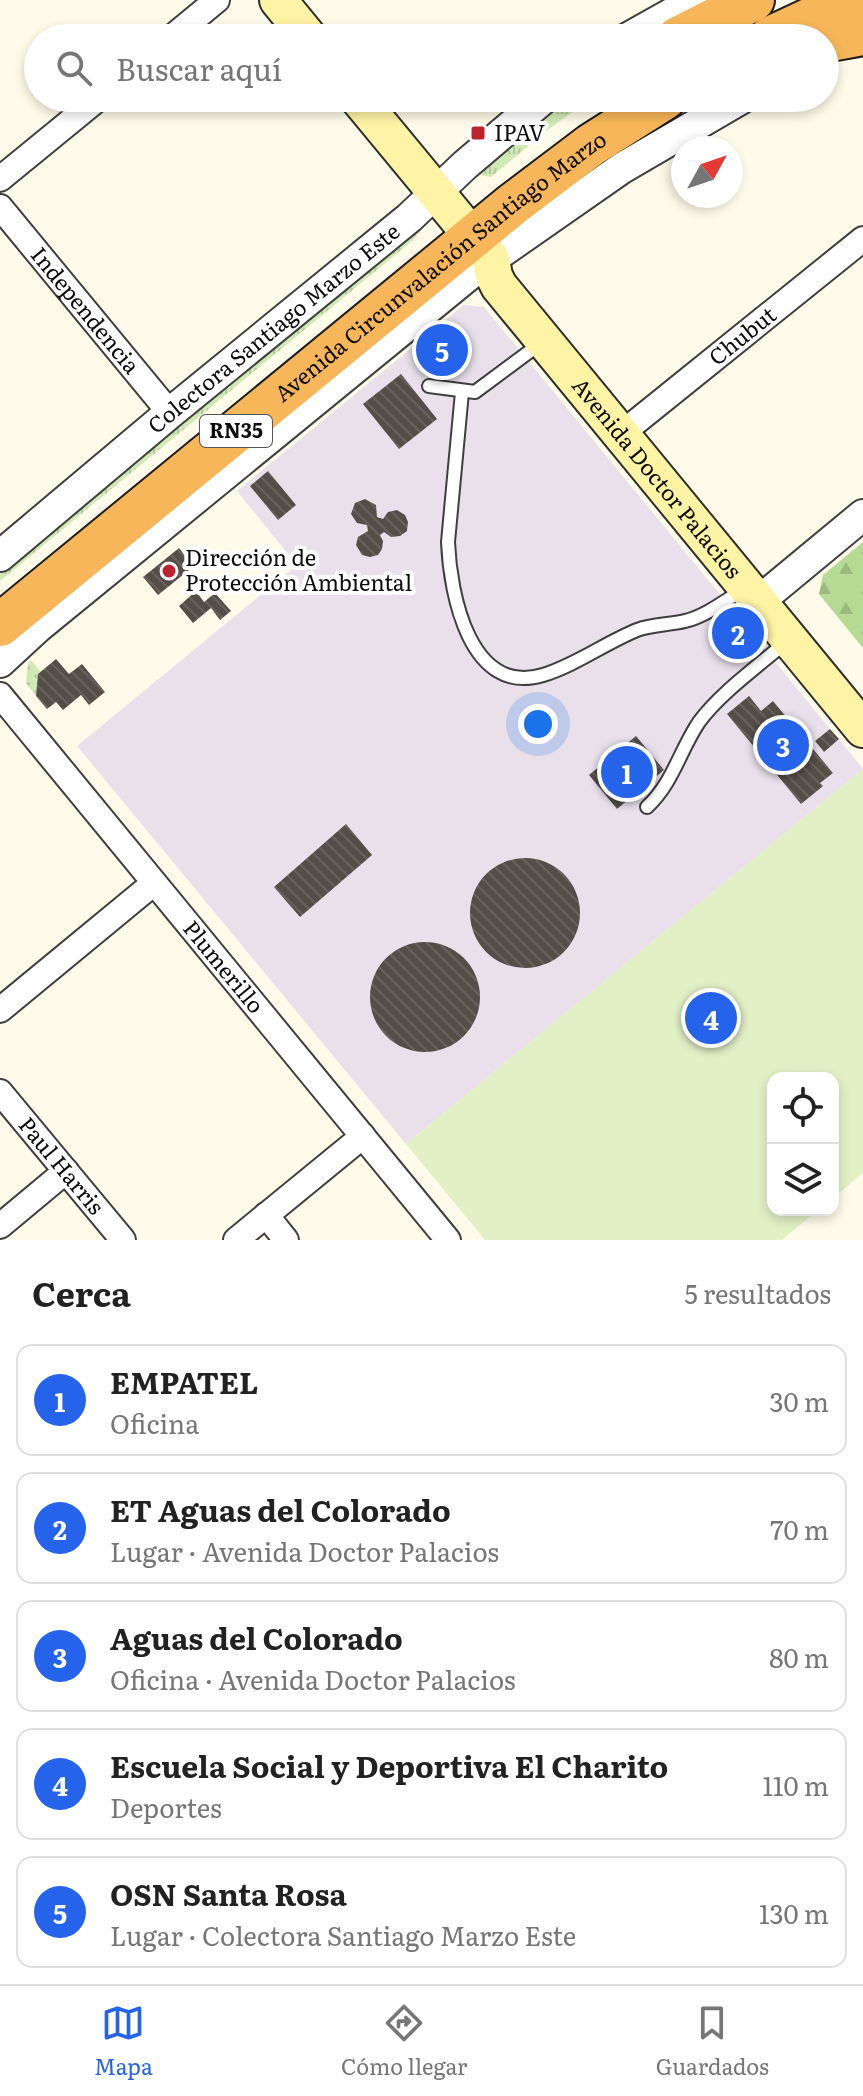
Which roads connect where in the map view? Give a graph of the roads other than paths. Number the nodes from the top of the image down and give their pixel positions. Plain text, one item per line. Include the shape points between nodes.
1 (217, 0) edge
2 (278, 0) edge
3 (696, 0) edge
4 (753, 0) edge
5 (787, 0) edge
6 (851, 0) edge
7 (188, 24) edge
8 (298, 24) edge
9 (653, 24) edge
10 (706, 24) edge
11 (742, 24) edge
12 (800, 24) edge
13 (863, 37) edge
14 (839, 40) edge
15 (839, 50) edge
16 (82, 112) edge
17 (370, 112) edge
18 (527, 112) edge
19 (596, 112) edge
20 (643, 112) edge
21 (669, 112) edge
22 (718, 112) edge
23 (0, 179) edge
24 (535, 187) junction
25 (0, 207) edge
26 (464, 227) junction
27 (863, 239) edge
28 (544, 341) junction
29 (429, 386) dead end
30 (462, 392) junction
31 (170, 413) junction
32 (630, 427) junction
33 (863, 515) edge
34 (0, 556) edge
35 (761, 592) junction
36 (0, 594) edge
37 (0, 625) edge
38 (789, 639) junction
39 (0, 662) edge
40 (863, 691) edge
41 (0, 695) edge
42 (863, 729) edge
43 (647, 807) dead end
44 (154, 883) junction
45 (0, 1010) edge
46 (0, 1092) edge
47 (363, 1136) junction
48 (66, 1171) junction
49 (266, 1215) junction
50 (0, 1226) edge
51 (123, 1240) edge
52 (236, 1240) edge
53 (286, 1240) edge
54 (448, 1240) edge

1 - 7 street
2 - 8 main road
3 - 9 street
4 - 10 highway
5 - 11 highway
6 - 12 highway
13 - 14 highway
13 - 15 street
16 - 23 street
17 - 26 main road
18 - 26 street, Colectora Santiago Marzo Este via 465,165
19 - 26 highway, Avenida Circunvalación Santiago Marzo / RN35 via 549,145
20 - 24 highway, Avenida Circunvalación Santiago Marzo / RN35
21 - 24 highway
22 - 26 street, Colectora Santiago Marzo Este via 622,168
24 - 26 highway, Avenida Circunvalación Santiago Marzo / RN35
25 - 31 street, Independencia
26 - 28 main road, Avenida Doctor Palacios via 497,283
26 - 31 street, Colectora Santiago Marzo Este via 409,218
26 - 32 main road, Avenida Doctor Palacios via 518,271
26 - 36 highway, Avenida Circunvalación Santiago Marzo / RN35
26 - 37 highway, Avenida Circunvalación Santiago Marzo / RN35
26 - 39 street, Colectora Santiago Marzo Este
27 - 32 street, Chubut
28 - 30 lane via 479,390
28 - 32 main road, Avenida Doctor Palacios
29 - 30 lane
30 - 35 lane via 450,565 469,639 492,667 518,677 544,675 636,630 698,616
31 - 34 street, Colectora Santiago Marzo Este
32 - 35 main road, Avenida Doctor Palacios
33 - 35 street
35 - 38 main road, Avenida Doctor Palacios
35 - 40 main road, Avenida Doctor Palacios
38 - 42 main road, Avenida Doctor Palacios
38 - 43 lane via 701,719 665,787
41 - 44 street, Plumerillo
44 - 45 street
44 - 47 street, Plumerillo
46 - 48 street, Paul Harris
47 - 49 street
47 - 54 street, Plumerillo
48 - 50 street
48 - 51 street, Paul Harris
49 - 52 street
49 - 53 street

